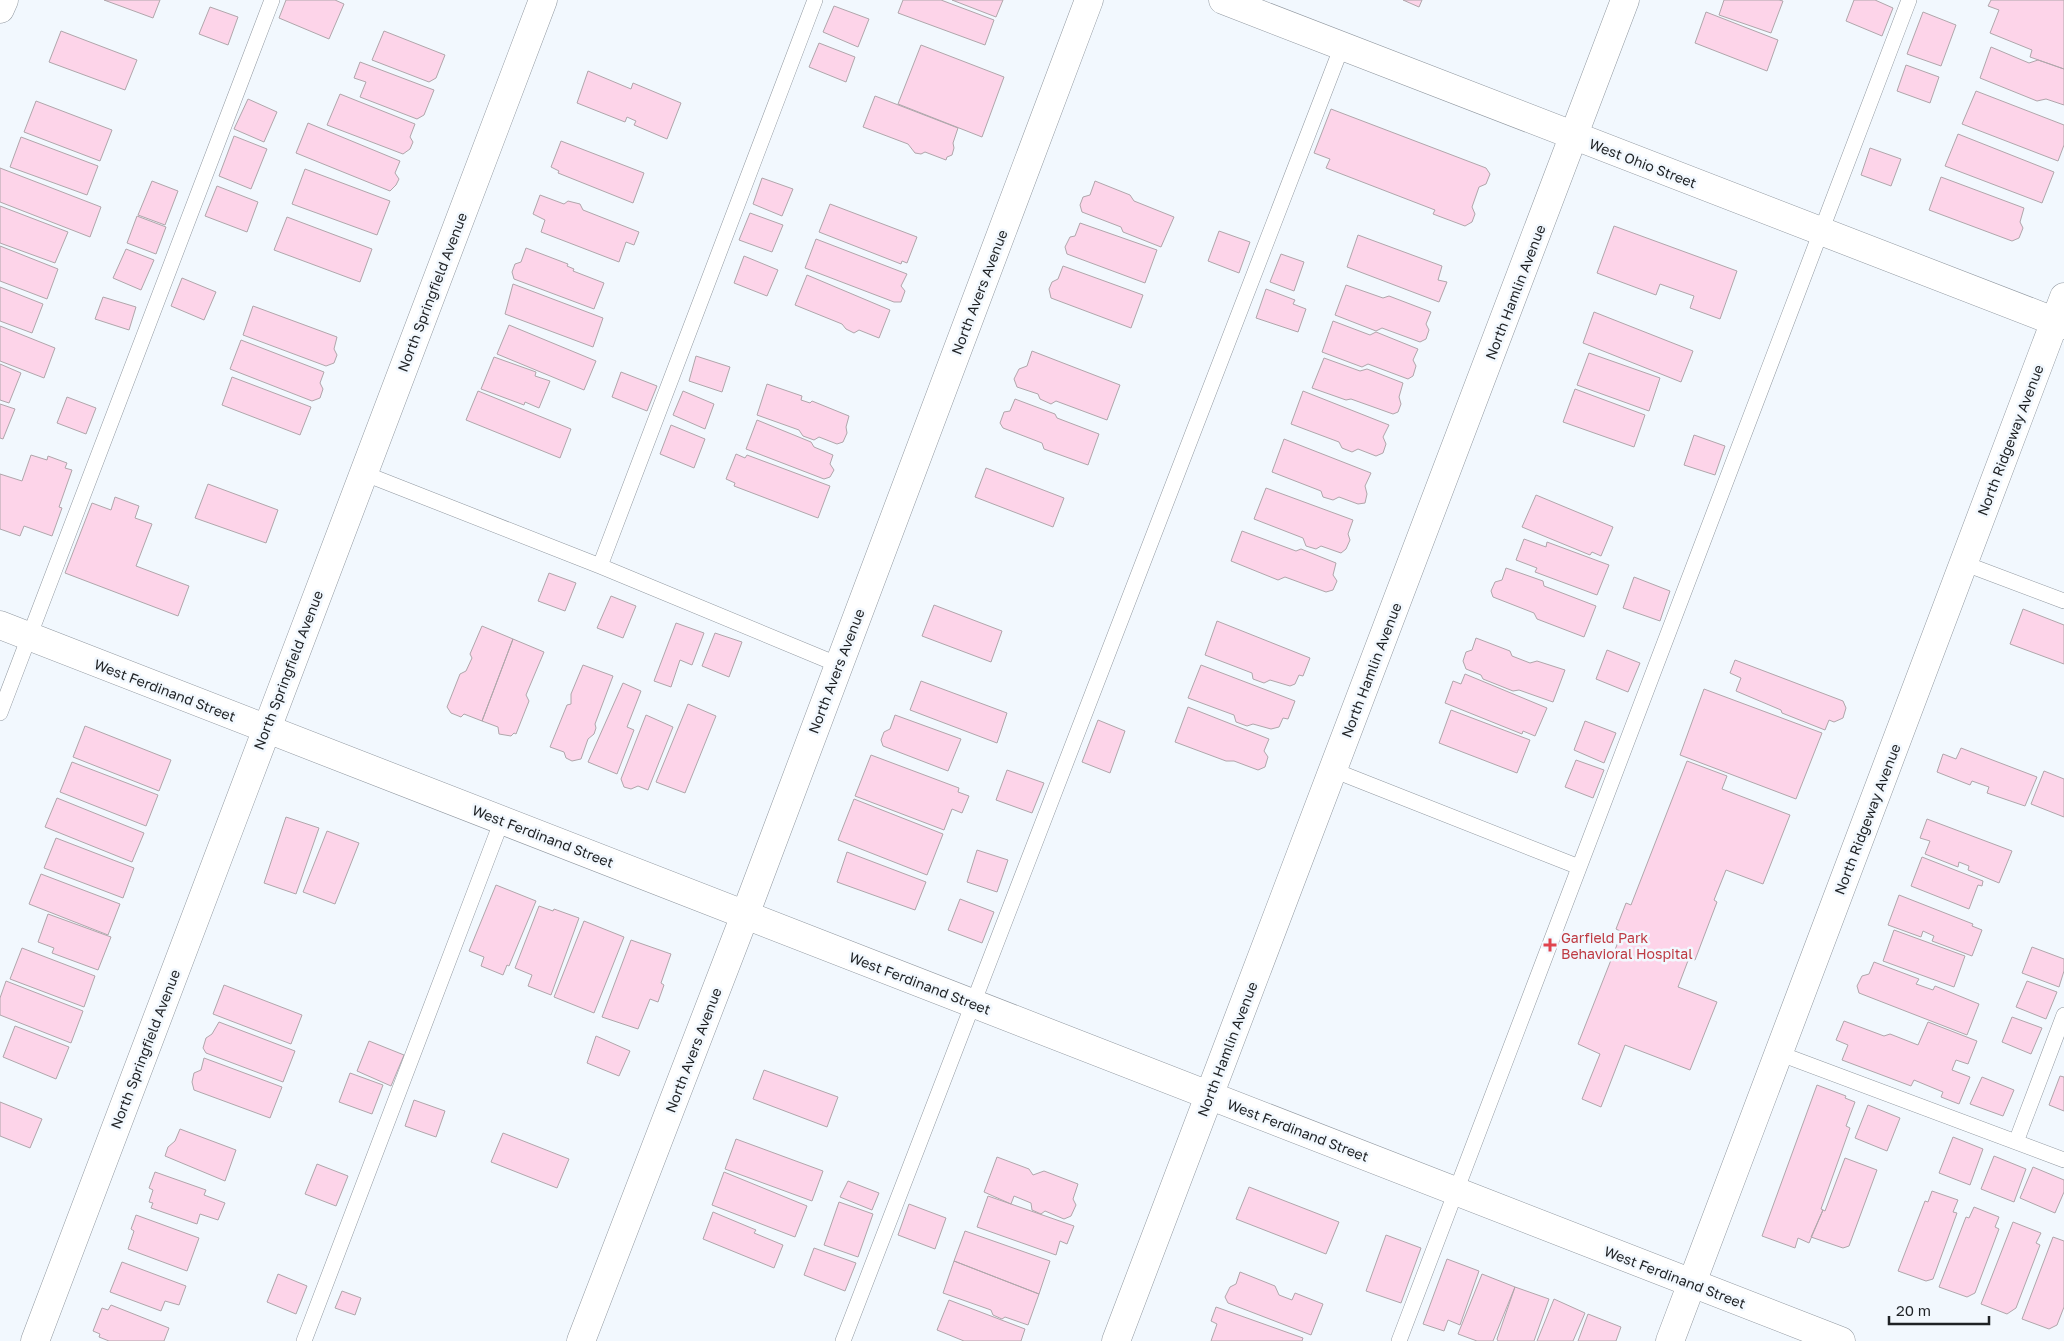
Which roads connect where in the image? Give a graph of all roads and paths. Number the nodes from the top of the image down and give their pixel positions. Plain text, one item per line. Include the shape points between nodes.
1 (4, 0) edge
2 (272, 0) edge
3 (543, 0) edge
4 (815, 0) edge
5 (1089, 0) edge
6 (1223, 0) edge
7 (1625, 0) edge
8 (1909, 0) edge
9 (0, 9) edge
10 (1342, 46) junction
11 (1574, 136) junction
12 (1822, 232) junction
13 (2064, 296) edge
14 (2059, 324) edge
15 (363, 473) junction
16 (1963, 563) junction
17 (600, 566) junction
18 (2064, 601) edge
19 (0, 625) edge
20 (28, 636) junction
21 (839, 665) junction
22 (0, 712) edge
23 (266, 728) junction
24 (1333, 770) junction
25 (502, 820) junction
26 (1579, 867) junction
27 (745, 915) junction
28 (972, 1003) junction
29 (2064, 1015) edge
30 (1778, 1053) junction
31 (1209, 1095) junction
32 (2016, 1142) junction
33 (2064, 1160) edge
34 (1455, 1191) junction
35 (1691, 1283) junction
36 (35, 1341) edge
37 (304, 1341) edge
38 (581, 1341) edge
39 (842, 1341) edge
40 (1116, 1341) edge
41 (1399, 1341) edge
42 (1670, 1341) edge
43 (1841, 1341) edge

1 - 9 street
2 - 20 lane
3 - 15 street, North Springfield Avenue
4 - 17 lane
5 - 21 street, North Avers Avenue
6 - 10 street, West Ohio Street
7 - 11 street, North Hamlin Avenue
8 - 12 lane
10 - 11 street, West Ohio Street
10 - 28 lane
11 - 12 street, West Ohio Street
11 - 24 street, North Hamlin Avenue
12 - 14 street, West Ohio Street
12 - 26 lane
13 - 14 street, North Ridgeway Avenue
14 - 16 street, North Ridgeway Avenue
15 - 17 lane
15 - 23 street, North Springfield Avenue
16 - 18 lane
16 - 30 street, North Ridgeway Avenue
17 - 21 lane
19 - 20 street, West Ferdinand Street
20 - 22 lane
20 - 23 street, West Ferdinand Street
21 - 27 street, North Avers Avenue
23 - 25 street, West Ferdinand Street
23 - 36 street, North Springfield Avenue
24 - 26 lane
24 - 31 street, North Hamlin Avenue
25 - 27 street, West Ferdinand Street
25 - 37 lane
26 - 34 lane
27 - 28 street, West Ferdinand Street
27 - 38 street, North Avers Avenue
28 - 31 street, West Ferdinand Street
28 - 39 lane
29 - 32 lane
30 - 32 lane
30 - 35 street, North Ridgeway Avenue
31 - 34 street, West Ferdinand Street
31 - 40 street, North Hamlin Avenue
32 - 33 lane
34 - 35 street, West Ferdinand Street
34 - 41 lane
35 - 42 street, North Ridgeway Avenue
35 - 43 street, West Ferdinand Street

